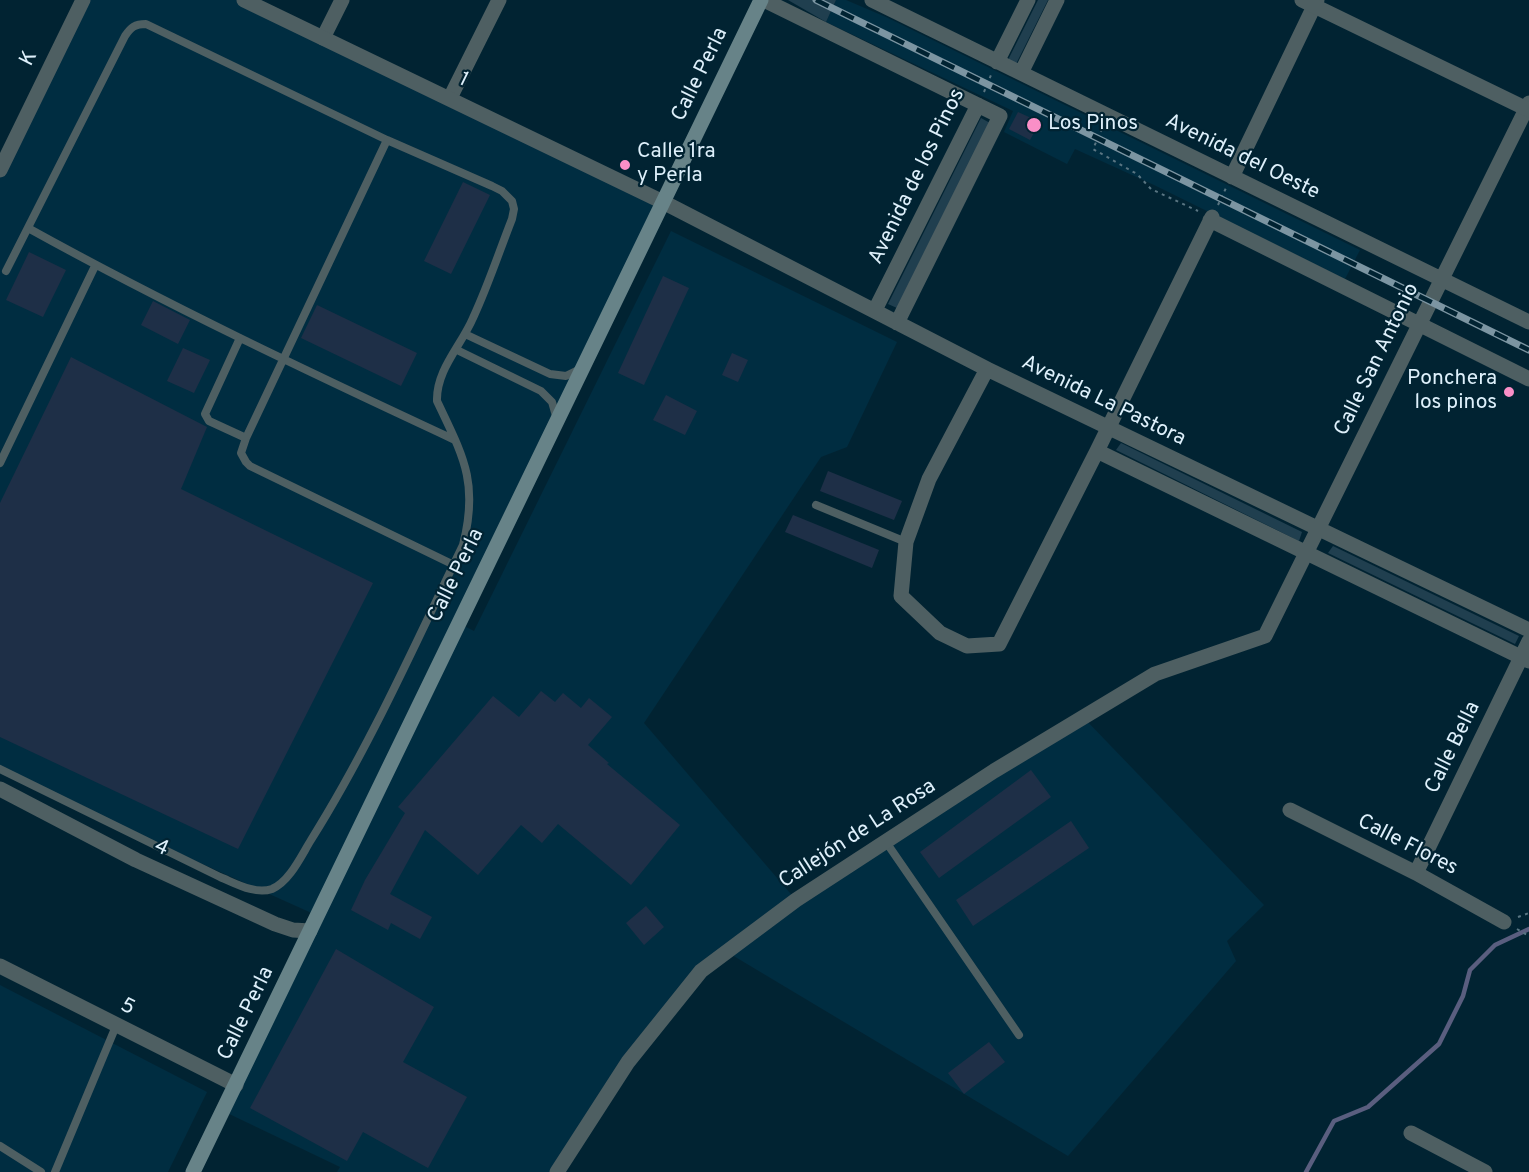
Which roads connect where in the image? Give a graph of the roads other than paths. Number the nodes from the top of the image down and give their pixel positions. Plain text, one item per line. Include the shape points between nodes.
1 (84, 0) edge
2 (244, 0) edge
3 (342, 0) edge
4 (499, 0) edge
5 (763, 0) edge
6 (872, 0) edge
7 (1028, 0) edge
8 (1057, 0) edge
9 (1311, 2) edge
10 (323, 38) junction
11 (997, 62) junction
12 (1021, 73) junction
13 (450, 98) junction
14 (978, 105) junction
15 (1528, 107) edge
16 (387, 140) junction
17 (5, 144) edge
18 (0, 170) edge
19 (1232, 177) junction
20 (663, 202) junction
21 (28, 228) junction
22 (95, 266) junction
23 (6, 271) dead end
24 (1442, 279) junction
25 (875, 310) junction
26 (1529, 322) edge
27 (897, 323) junction
28 (1419, 325) junction
29 (465, 334) junction
30 (240, 338) junction
31 (457, 350) junction
32 (283, 360) junction
33 (588, 360) junction
34 (987, 369) junction
35 (1529, 379) edge
36 (556, 423) junction
37 (1108, 428) junction
38 (246, 438) junction
39 (455, 440) junction
40 (1097, 451) junction
41 (0, 463) edge
42 (816, 505) dead end
43 (1318, 529) junction
44 (906, 542) junction
45 (1306, 553) junction
46 (454, 565) junction
47 (1529, 630) edge
48 (1265, 636) joint
49 (1529, 641) edge
50 (1525, 659) edge
51 (0, 769) edge
52 (0, 789) edge
53 (1290, 810) dead end
54 (886, 842) junction
55 (1416, 873) junction
56 (1504, 922) dead end
57 (310, 931) junction
58 (0, 966) edge
59 (116, 1026) junction
60 (1019, 1035) dead end
61 (236, 1085) junction
62 (1411, 1133) dead end
63 (0, 1146) edge
64 (40, 1172) edge
65 (55, 1172) edge
66 (193, 1172) edge
67 (557, 1172) edge
68 (1485, 1172) edge

1 - 17 street, K
2 - 10 street, 1
3 - 10 street
4 - 13 street
5 - 14 street
5 - 20 main road, Calle Perla
6 - 11 street, Avenida del Oeste
7 - 11 street
8 - 12 street
9 - 15 street
9 - 19 street
10 - 13 street, 1
11 - 12 street, Avenida del Oeste
12 - 19 street, Avenida del Oeste
13 - 20 street, 1
14 - 25 street, Avenida de los Pinos
14 - 27 street via 1000,116
15 - 24 street, Calle San Antonio
16 - 21 lane via 153,27 136,24 125,36
16 - 29 lane via 492,186 512,201 512,219
16 - 32 lane
17 - 18 street, K
19 - 24 street, Avenida del Oeste
20 - 25 street, Avenida La Pastora
20 - 33 main road, Calle Perla
21 - 22 lane
21 - 23 lane
22 - 30 lane
22 - 41 lane
24 - 26 street, Avenida del Oeste
24 - 28 street, Calle San Antonio
25 - 27 street, Avenida La Pastora
27 - 34 street, Avenida La Pastora
28 - 35 street
28 - 37 street via 1211,219
28 - 43 street, Calle San Antonio
29 - 31 lane
29 - 33 lane via 558,376 575,373
30 - 32 lane
30 - 38 lane via 205,414 208,421
31 - 36 lane via 541,390 555,408
31 - 39 lane via 442,373 437,391 437,402
32 - 38 lane
32 - 39 lane
33 - 36 main road, Calle Perla
34 - 37 street, Avenida La Pastora
34 - 44 street via 930,479
36 - 57 main road, Calle Perla
37 - 40 street
37 - 43 street, Avenida La Pastora
38 - 46 lane via 241,453 250,466
39 - 46 lane via 468,475 470,507 469,524
40 - 44 street via 999,644 967,646 940,633 901,596
40 - 45 street
42 - 44 lane
43 - 45 street, Calle San Antonio
43 - 47 street, Avenida La Pastora
45 - 48 street, Calle San Antonio
45 - 50 street
46 - 51 lane via 334,802 285,879 271,889 258,891 220,877
48 - 54 street, Callejón de La Rosa via 1155,674 994,771
49 - 50 street, Calle Bella
50 - 55 street, Calle Bella
52 - 57 street, 4 via 136,860 264,920
53 - 55 street, Calle Flores
54 - 60 lane
54 - 67 street, Callejón de La Rosa via 796,900 701,971 628,1062
55 - 56 street, Calle Flores
57 - 61 main road, Calle Perla
58 - 59 street, 5
59 - 61 street, 5
59 - 65 lane
61 - 66 main road, Calle Perla
62 - 68 street
63 - 64 lane

